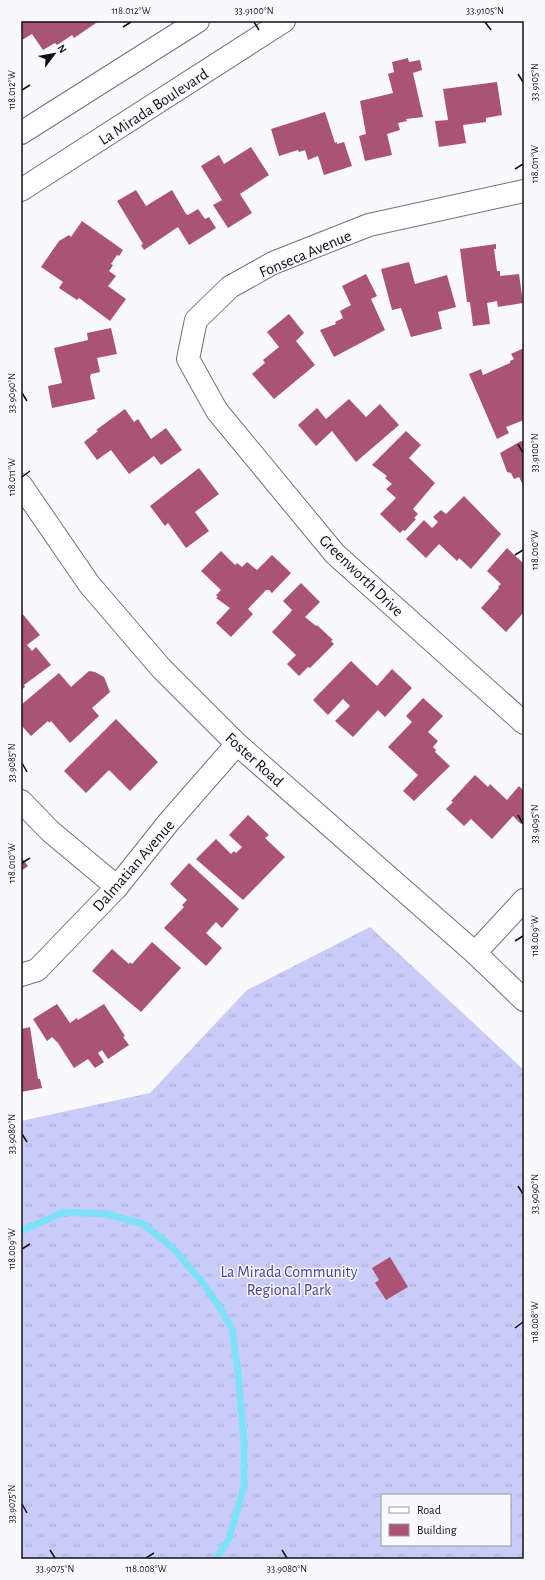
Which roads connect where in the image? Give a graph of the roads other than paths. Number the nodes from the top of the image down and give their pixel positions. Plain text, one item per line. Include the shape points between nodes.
1 (198, 21) edge
2 (284, 21) edge
3 (21, 133) edge
4 (21, 190) edge
5 (524, 191) edge
6 (217, 411) joint
7 (21, 485) edge
8 (524, 723) edge
9 (237, 744) junction
10 (21, 801) edge
11 (117, 887) junction
12 (524, 900) edge
13 (476, 953) junction
14 (21, 975) edge
15 (524, 1000) edge

1 - 3 street
2 - 4 street, La Mirada Boulevard
5 - 6 street, Fonseca Avenue via 369,226 274,263 230,287 196,320 188,359
6 - 8 street, Greenworth Drive via 335,554
7 - 9 street, Foster Road via 89,584 161,668
9 - 11 street, Dalmatian Avenue via 168,823
9 - 13 street, Foster Road
10 - 11 street via 50,831
11 - 14 street, Dalmatian Avenue via 37,970
12 - 13 street
13 - 15 street, Foster Road

